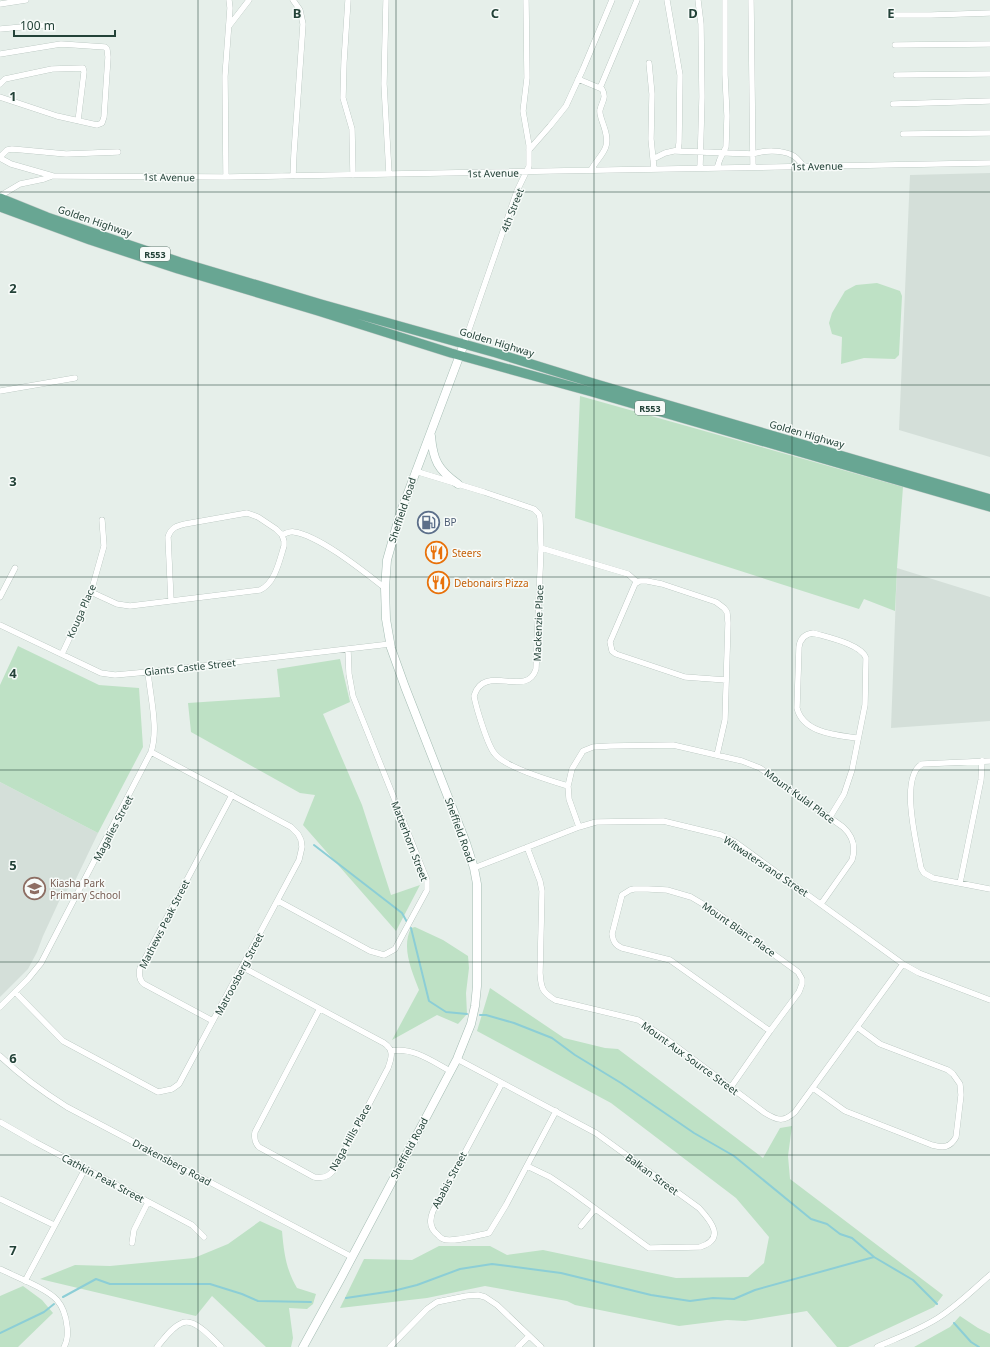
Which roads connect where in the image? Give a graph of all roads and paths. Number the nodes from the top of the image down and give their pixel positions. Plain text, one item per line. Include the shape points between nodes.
1 (26, 0) edge
2 (229, 0) edge
3 (249, 0) edge
4 (293, 0) edge
5 (348, 0) edge
6 (386, 0) edge
7 (526, 0) edge
8 (612, 0) edge
9 (637, 0) edge
10 (666, 0) edge
11 (698, 0) edge
12 (725, 0) edge
13 (750, 0) edge
14 (0, 4) edge
15 (990, 13) edge
16 (894, 15) dead end
17 (44, 25) dead end
18 (229, 26) junction
19 (0, 29) edge
20 (990, 44) edge
21 (895, 45) dead end
22 (0, 54) edge
23 (649, 63) dead end
24 (990, 74) edge
25 (896, 75) dead end
26 (578, 79) junction
27 (0, 84) edge
28 (600, 88) junction
29 (0, 97) edge
30 (990, 101) edge
31 (893, 104) dead end
32 (78, 121) junction
33 (990, 133) edge
34 (903, 134) dead end
35 (529, 150) junction
36 (675, 151) junction
37 (118, 152) dead end
38 (701, 153) junction
39 (723, 153) junction
40 (753, 154) junction
41 (0, 157) edge
42 (652, 159) junction
43 (990, 163) edge
44 (804, 166) junction
45 (753, 167) junction
46 (700, 168) junction
47 (717, 168) junction
48 (654, 169) junction
49 (590, 170) junction
50 (527, 172) junction
51 (389, 174) junction
52 (353, 175) junction
53 (53, 176) junction
54 (293, 176) junction
55 (226, 177) junction
56 (0, 197) edge
57 (0, 207) edge
58 (464, 344) junction
59 (460, 356) junction
60 (75, 378) dead end
61 (0, 391) edge
62 (430, 433) junction
63 (415, 472) junction
64 (458, 484) junction
65 (990, 499) edge
66 (990, 507) edge
67 (102, 520) dead end
68 (282, 535) junction
69 (541, 548) junction
70 (15, 568) dead end
71 (637, 582) junction
72 (385, 588) junction
73 (91, 592) junction
74 (0, 597) edge
75 (171, 601) junction
76 (0, 625) edge
77 (390, 644) junction
78 (348, 650) junction
79 (62, 654) junction
80 (148, 672) junction
81 (726, 680) junction
82 (857, 738) junction
83 (151, 752) junction
84 (717, 755) junction
85 (982, 761) junction
86 (990, 761) edge
87 (568, 786) junction
88 (232, 795) junction
89 (830, 817) junction
90 (579, 827) junction
91 (527, 848) junction
92 (474, 868) junction
93 (960, 883) junction
94 (990, 889) edge
95 (278, 901) junction
96 (821, 904) junction
97 (903, 964) junction
98 (242, 967) junction
99 (15, 992) junction
100 (990, 1000) edge
101 (0, 1007) edge
102 (319, 1010) junction
103 (213, 1021) junction
104 (857, 1027) junction
105 (770, 1031) junction
106 (391, 1051) junction
107 (0, 1056) edge
108 (457, 1059) junction
109 (450, 1071) junction
110 (502, 1082) junction
111 (731, 1087) junction
112 (813, 1088) junction
113 (556, 1111) junction
114 (0, 1122) edge
115 (527, 1166) junction
116 (85, 1169) junction
117 (0, 1199) edge
118 (148, 1202) junction
119 (595, 1209) junction
120 (54, 1225) junction
121 (581, 1226) dead end
122 (204, 1237) dead end
123 (132, 1243) dead end
124 (352, 1257) junction
125 (0, 1269) edge
126 (990, 1275) edge
127 (25, 1281) junction
128 (529, 1336) junction
129 (64, 1347) edge
130 (157, 1347) edge
131 (221, 1347) edge
132 (303, 1347) edge
133 (390, 1347) edge
134 (518, 1347) edge
135 (541, 1347) edge
136 (877, 1347) edge

1 - 14 street
2 - 18 street
3 - 18 street
4 - 54 street via 300,10 303,24
5 - 52 street via 342,93 352,129
6 - 51 street via 384,84
7 - 35 street, 4th Street via 527,78 523,111
8 - 26 street
9 - 28 street
10 - 36 street via 680,75 680,143
11 - 38 street via 702,54
12 - 39 street via 727,116 726,147
13 - 40 street
15 - 16 street
17 - 19 street
18 - 55 street via 225,76
20 - 21 street
22 - 32 street via 61,44 105,47 108,57 102,123 97,125
23 - 42 street via 652,94
24 - 25 street
26 - 28 street
26 - 35 street via 566,106
27 - 32 street via 4,80 52,69 83,68
28 - 49 street via 604,96 600,110 606,132 606,146
29 - 32 street
30 - 31 street
33 - 34 street
35 - 50 street, 4th Street
36 - 38 street
36 - 42 street
37 - 41 street via 66,154 12,149
38 - 39 street
38 - 46 street
39 - 40 street
39 - 47 street
40 - 44 street via 787,153 793,155
40 - 45 street
41 - 53 street, 1st Avenue via 11,164
42 - 48 street
43 - 44 street, 1st Avenue
44 - 45 street, 1st Avenue
45 - 47 street, 1st Avenue
46 - 47 street, 1st Avenue
46 - 48 street, 1st Avenue
48 - 49 street, 1st Avenue
49 - 50 street, 1st Avenue
50 - 51 street, 1st Avenue
50 - 58 street, 4th Street
51 - 52 street, 1st Avenue
52 - 54 street, 1st Avenue
53 - 55 street, 1st Avenue
53 - 56 street via 20,184
54 - 55 street, 1st Avenue
56 - 58 main road, Golden Highway / R553 via 47,217 180,262
57 - 59 main road, Golden Highway / R553 via 178,269 318,310
58 - 59 street, Sheffield Road
58 - 65 main road, Golden Highway / R553
59 - 62 street, Sheffield Road
59 - 66 main road, Golden Highway / R553
60 - 61 street
62 - 63 street, Sheffield Road
62 - 64 street via 435,460 443,472
63 - 64 street, Mackenzie Place
63 - 72 street, Sheffield Road via 390,547
64 - 69 street, Mackenzie Place via 534,509 540,518
67 - 73 street, Kouga Place via 104,546
68 - 72 street via 292,532 309,536
68 - 75 street via 284,546 273,577 265,588 253,592
68 - 75 street via 258,517 247,513 175,527 168,537
69 - 71 street via 628,574
69 - 87 street, Mackenzie Place via 534,674 532,678 524,681 484,682 474,696 494,754 509,764
70 - 74 street
71 - 81 street via 662,584 716,602 724,608 728,617
71 - 81 street via 610,642 612,651 685,677
72 - 77 street, Sheffield Road
73 - 75 street via 124,606
73 - 79 street, Kouga Place
76 - 79 street, Giants Castle Street
77 - 78 street, Giants Castle Street
77 - 92 street, Sheffield Road
78 - 80 street, Giants Castle Street
78 - 95 street, Matterhorn Street via 349,674 354,696 427,880 427,890 395,949 384,955 370,951
79 - 80 street, Giants Castle Street via 101,673
80 - 83 street, Magalies Street via 154,728
81 - 84 street via 725,720
82 - 82 street via 865,705 864,654 853,646 813,633 806,635 799,647 797,708 800,716 818,731
82 - 89 street via 847,788
83 - 88 street, Matroosberg Street
83 - 99 street, Magalies Street via 41,963
84 - 87 street, Mount Kulal Place via 673,745 593,747 580,755 572,769
84 - 89 street, Mount Kulal Place via 760,768
85 - 86 street
85 - 93 street via 980,786
85 - 93 street via 922,764 914,771 912,779 910,796 921,868 929,877
87 - 90 street, Mount Kulal Place via 569,799
88 - 95 street, Matroosberg Street via 291,827 301,840 299,860
88 - 103 street, Mathews Peak Street via 139,972 144,984
89 - 96 street, Mount Kulal Place via 849,832 854,853 852,860
90 - 91 street, Witwatersrand Street
90 - 96 street, Witwatersrand Street via 596,822 663,821 721,835 735,842
91 - 92 street, Witwatersrand Street
91 - 111 street, Mount Aux Source Street via 542,891 540,973 541,987 548,996 638,1020
92 - 108 street, Sheffield Road via 478,906 477,986 471,1024
93 - 94 street
95 - 98 street, Matroosberg Street
96 - 97 street, Witwatersrand Street
97 - 100 street, Witwatersrand Street via 919,973
97 - 104 street, Mount Aux Source Street
98 - 102 street
98 - 103 street, Matroosberg Street
99 - 101 street, Magalies Street
99 - 103 street, Matroosberg Street via 63,1041 158,1092 172,1089 179,1084
102 - 106 street via 388,1045
102 - 106 street, Naga Hills Place via 255,1132 255,1140 259,1147 314,1177 328,1177 337,1165 388,1068 392,1057
104 - 112 street, Mount Aux Source Street
104 - 112 street via 880,1044 948,1070 958,1079 961,1095 954,1141 942,1147 932,1145 845,1111
105 - 105 street, Mount Blanc Place via 800,992 802,979 798,972 692,897 667,890 634,888 622,895 612,934 616,945 670,960
105 - 111 street, Mount Blanc Place
106 - 109 street via 409,1050
107 - 124 street, Drakensberg Road via 47,1095 67,1107
108 - 109 street, Sheffield Road
108 - 110 street, Balkan Street
109 - 124 street, Sheffield Road
110 - 113 street, Balkan Street
110 - 115 street, Ababis Street via 434,1208 431,1227 435,1233 443,1239 454,1240 489,1233
111 - 112 street, Mount Aux Source Street via 779,1120 788,1118 795,1112
113 - 115 street, Ababis Street
113 - 119 street, Balkan Street via 596,1133 699,1208 713,1226 714,1236 710,1243 700,1247 649,1248
114 - 116 street, Cathkin Peak Street
115 - 119 street, Balkan Street via 550,1177
116 - 118 street, Cathkin Peak Street
116 - 120 street
117 - 120 street
118 - 122 street, Cathkin Peak Street via 192,1225
118 - 123 street via 134,1230
119 - 121 street
120 - 127 street
124 - 132 street, Sheffield Road
125 - 127 street
126 - 136 street via 939,1317
127 - 129 street via 47,1293 60,1304 67,1323 68,1338
128 - 133 street via 492,1301 478,1295 437,1302
128 - 134 street
128 - 135 street
130 - 131 street via 176,1327 191,1322

